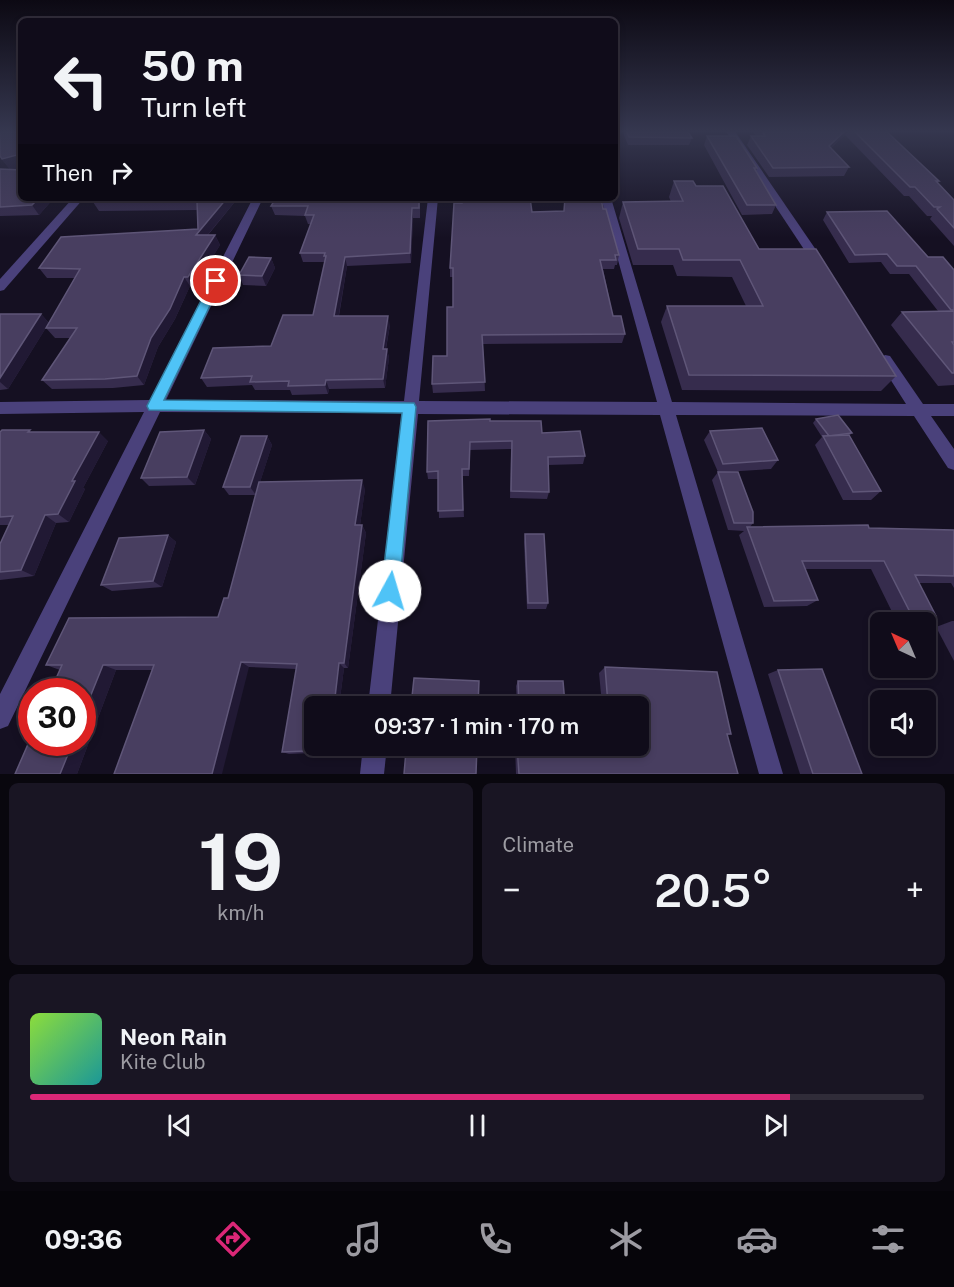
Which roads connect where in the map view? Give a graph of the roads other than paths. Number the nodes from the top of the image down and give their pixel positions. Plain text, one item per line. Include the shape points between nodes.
1 (754, 166) edge
2 (76, 201) edge
3 (256, 201) edge
4 (433, 201) edge
5 (607, 201) edge
6 (827, 274) edge
7 (0, 287) edge
8 (879, 352) edge
9 (154, 406) junction
10 (409, 407) junction
11 (0, 408) edge
12 (667, 408) junction
13 (918, 409) junction
14 (954, 410) edge
15 (954, 462) edge
16 (380, 696) edge
17 (0, 718) edge
18 (374, 756) edge
19 (372, 774) edge
20 (771, 774) edge

1 - 6 street
2 - 7 street
3 - 9 street
4 - 10 street
5 - 12 street
8 - 13 street
9 - 10 street
9 - 11 street
9 - 17 street
10 - 12 street
10 - 16 street
12 - 13 street
12 - 20 street
13 - 14 street
13 - 15 street
18 - 19 street

